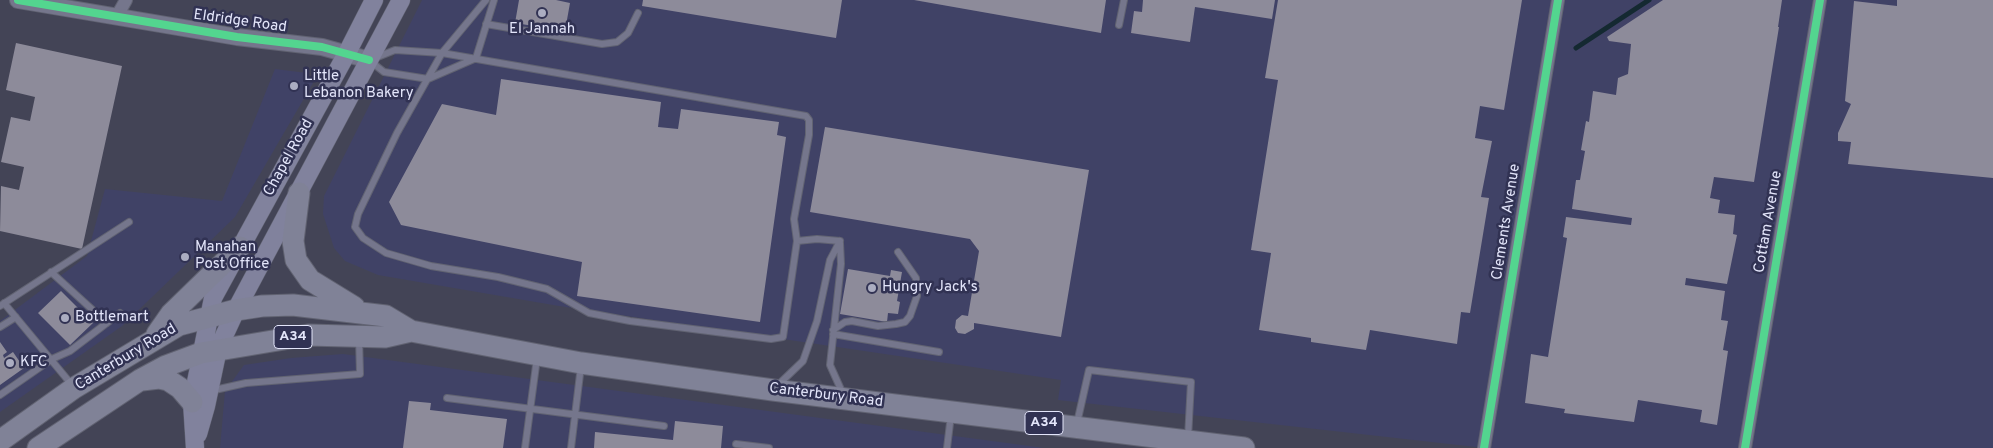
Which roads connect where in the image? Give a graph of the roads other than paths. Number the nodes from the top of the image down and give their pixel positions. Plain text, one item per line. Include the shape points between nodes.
1 (18, 0) edge
2 (126, 0) edge
3 (374, 0) edge
4 (401, 0) edge
5 (486, 0) edge
6 (494, 0) edge
7 (1124, 0) edge
8 (1558, 0) edge
9 (1820, 0) edge
10 (638, 13) dead end
11 (117, 16) junction
12 (486, 24) junction
13 (1119, 25) dead end
14 (442, 52) junction
15 (348, 53) junction
16 (476, 58) junction
17 (369, 60) junction
18 (428, 78) junction
19 (299, 193) junction
20 (129, 222) dead end
21 (798, 241) junction
22 (840, 242) junction
23 (240, 248) junction
24 (898, 252) dead end
25 (51, 272) junction
26 (2, 304) edge
27 (236, 310) junction
28 (360, 312) junction
29 (120, 313) dead end
30 (16, 317) junction
31 (209, 318) junction
32 (107, 323) junction
33 (0, 327) edge
34 (410, 331) junction
35 (833, 332) junction
36 (358, 335) junction
37 (152, 341) junction
38 (209, 351) junction
39 (939, 352) dead end
40 (538, 355) junction
41 (52, 360) junction
42 (581, 363) junction
43 (140, 380) junction
44 (74, 388) junction
45 (773, 390) junction
46 (0, 395) edge
47 (200, 397) junction
48 (447, 398) dead end
49 (844, 398) junction
50 (530, 408) junction
51 (951, 412) junction
52 (576, 415) junction
53 (664, 426) dead end
54 (1076, 427) junction
55 (0, 441) edge
56 (1188, 441) junction
57 (195, 444) edge
58 (736, 444) dead end
59 (38, 448) edge
60 (525, 448) edge
61 (571, 448) edge
62 (769, 448) edge
63 (947, 448) edge
64 (1244, 448) edge
65 (1484, 448) edge
66 (1745, 448) edge

1 - 11 street, Eldridge Road
2 - 11 street
3 - 15 main road, Chapel Road
4 - 17 main road, Chapel Road
5 - 14 lane
6 - 12 lane
7 - 13 lane
8 - 65 street, Clements Avenue
9 - 66 street, Cottam Avenue
10 - 12 lane via 628,33 617,42 602,44
11 - 15 street, Eldridge Road
12 - 16 lane
14 - 16 lane
14 - 17 lane via 395,50
14 - 18 lane
15 - 17 street, Eldridge Road
15 - 23 main road, Chapel Road
16 - 18 lane
16 - 21 lane via 806,116 809,120 808,136 794,219
17 - 18 lane via 384,72
17 - 19 main road, Chapel Road
18 - 21 lane via 358,214 355,227 363,238 386,253 431,266 547,289 589,313 771,339 783,337
19 - 27 main road, Chapel Road
19 - 28 highway via 293,241 296,260 310,280
20 - 25 lane
21 - 22 lane via 817,238
22 - 35 lane via 841,264
22 - 45 lane via 830,260 817,321 803,361
23 - 31 main road, Chapel Road via 213,298
23 - 37 highway via 171,314
24 - 35 lane via 916,278 917,296 910,316 905,322 878,326 845,322
25 - 26 lane
25 - 32 lane
26 - 30 lane
27 - 28 highway, Canterbury Road / A34 via 294,305
27 - 31 highway, Canterbury Road / A34
27 - 38 main road, Chapel Road
28 - 34 highway, Canterbury Road / A34 via 386,316
29 - 32 lane
30 - 33 lane
30 - 41 lane
31 - 37 highway, Canterbury Road / A34 via 179,325
31 - 38 main road, Chapel Road
32 - 41 lane via 70,351
34 - 36 highway, Canterbury Road / A34 via 385,337
34 - 40 highway, Canterbury Road / A34
35 - 39 lane
35 - 49 lane via 830,365
36 - 38 highway, Canterbury Road / A34 via 308,335
36 - 47 lane via 360,374 246,383
37 - 44 highway, Canterbury Road / A34
38 - 43 highway, Canterbury Road / A34 via 166,366
38 - 47 main road
40 - 42 highway, Canterbury Road / A34
40 - 50 lane
41 - 44 lane
41 - 46 lane
42 - 45 highway, Canterbury Road / A34
42 - 52 lane
43 - 47 highway via 168,380
43 - 59 highway, Canterbury Road / A34
44 - 55 highway, Canterbury Road / A34
45 - 49 highway, Canterbury Road / A34
47 - 57 main road
48 - 50 lane
49 - 51 highway, Canterbury Road / A34
50 - 52 lane
50 - 60 lane
51 - 54 highway, Canterbury Road / A34
51 - 63 lane
52 - 53 lane
52 - 61 lane
54 - 56 highway, Canterbury Road / A34
54 - 56 lane via 1090,370 1190,382
56 - 64 highway, Canterbury Road / A34
58 - 62 lane

